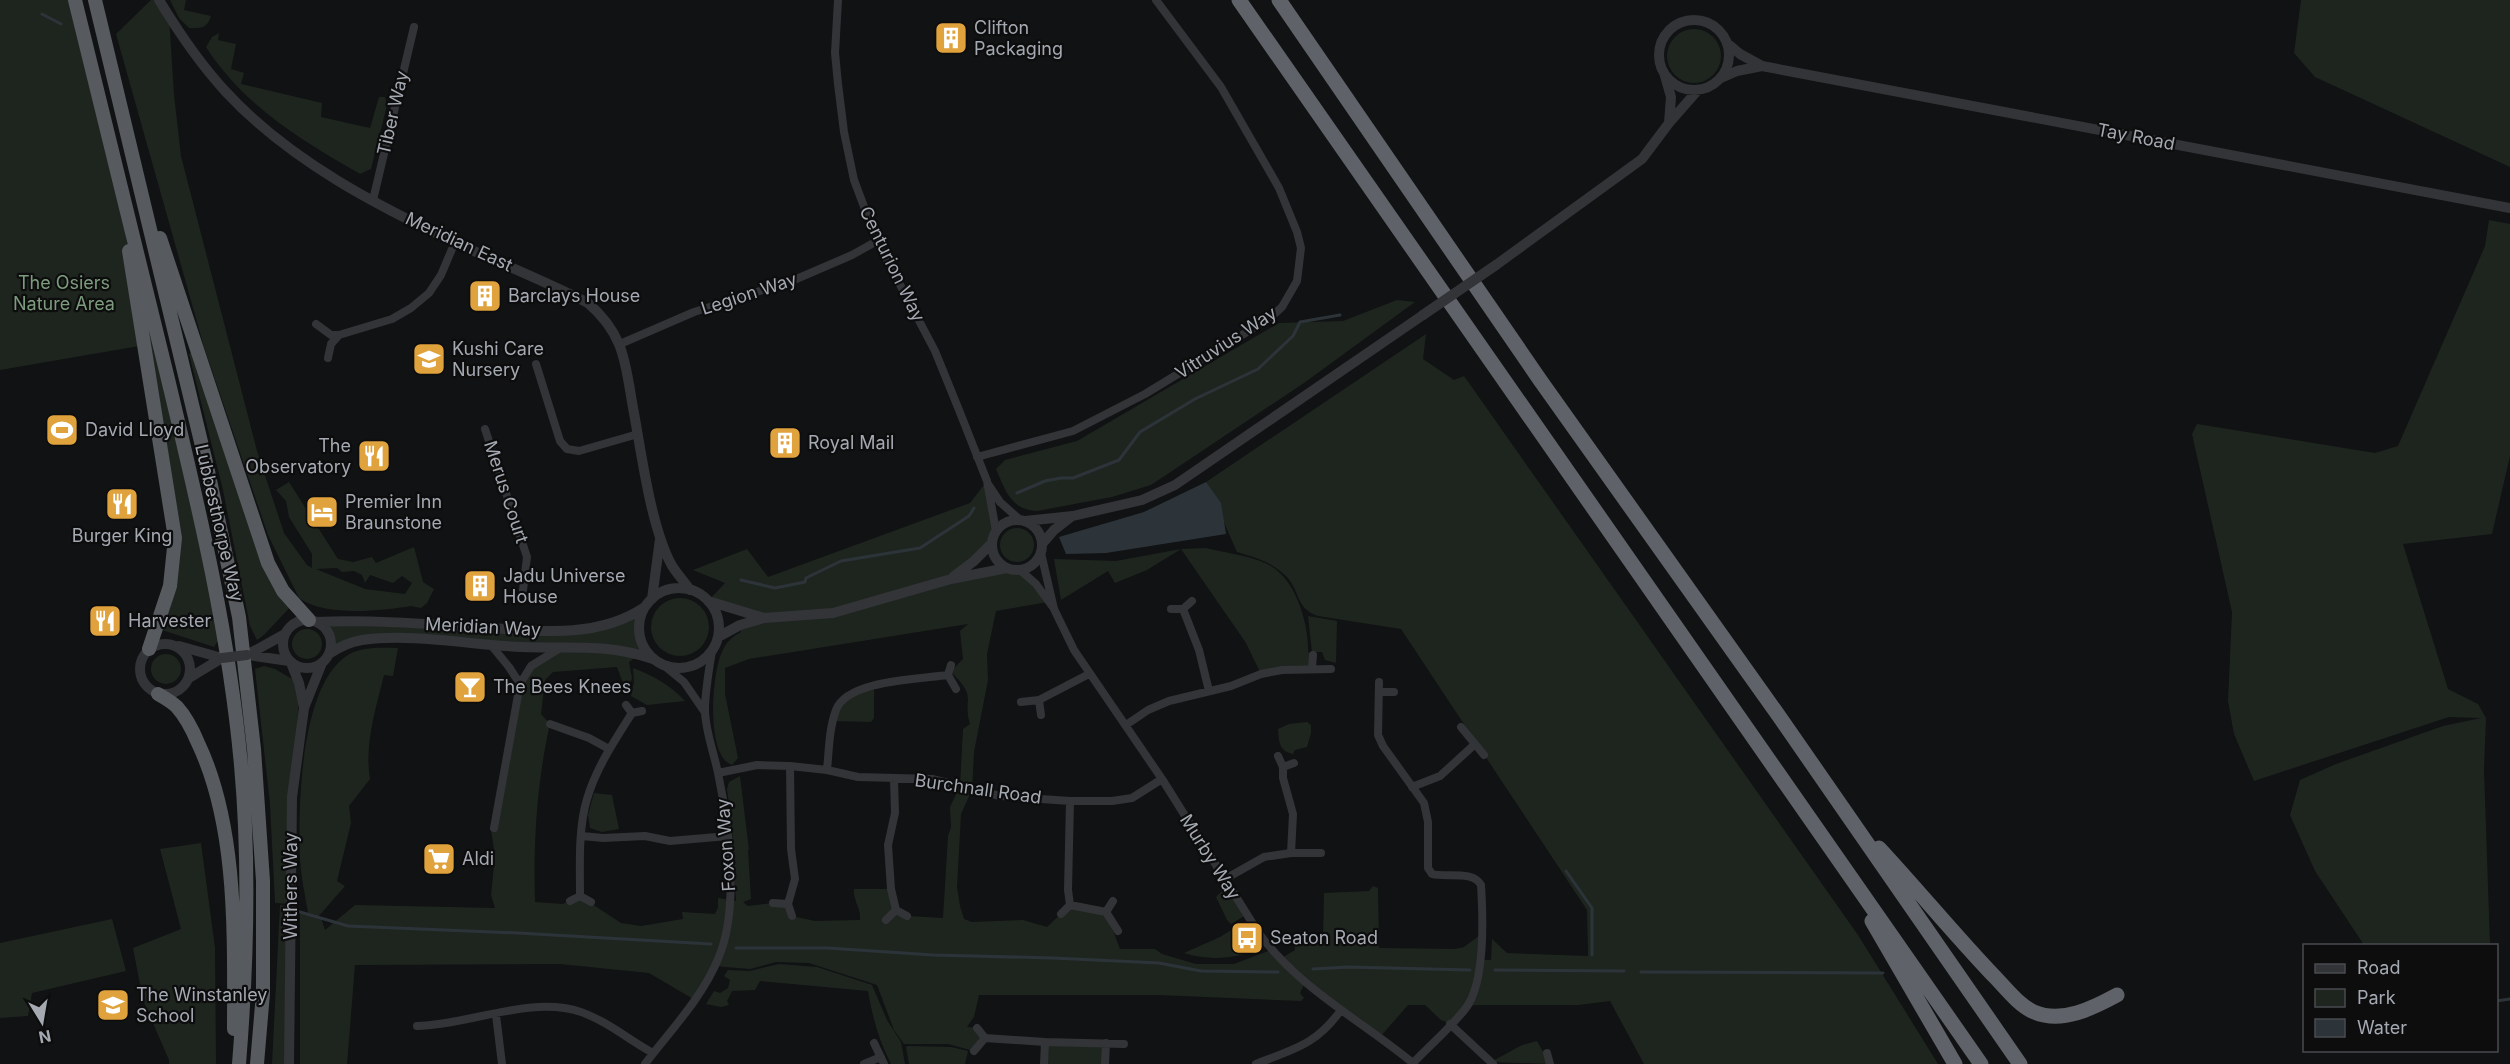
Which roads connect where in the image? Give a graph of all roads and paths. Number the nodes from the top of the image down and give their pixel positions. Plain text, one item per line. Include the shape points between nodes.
1 (75, 0) edge
2 (95, 0) edge
3 (159, 0) edge
4 (838, 0) edge
5 (1156, 0) edge
6 (1239, 0) edge
7 (1279, 0) edge
8 (414, 27) dead end
9 (1727, 43) junction
10 (1762, 66) junction
11 (1665, 76) junction
12 (1721, 78) junction
13 (1698, 90) junction
14 (1669, 123) junction
15 (126, 130) junction
16 (109, 139) junction
17 (373, 200) junction
18 (2510, 208) edge
19 (877, 241) junction
20 (455, 242) junction
21 (316, 324) dead end
22 (339, 335) junction
23 (620, 344) junction
24 (328, 358) dead end
25 (536, 364) dead end
26 (485, 429) dead end
27 (638, 434) junction
28 (977, 457) junction
29 (987, 481) junction
30 (1073, 516) junction
31 (1022, 520) junction
32 (996, 531) junction
33 (660, 538) junction
34 (992, 543) junction
35 (1042, 549) junction
36 (1007, 568) junction
37 (1020, 570) junction
38 (951, 579) junction
39 (523, 590) dead end
40 (690, 590) junction
41 (708, 601) junction
42 (1192, 601) dead end
43 (648, 603) junction
44 (1054, 609) junction
45 (1171, 609) dead end
46 (1183, 609) junction
47 (764, 618) junction
48 (312, 621) junction
49 (285, 634) junction
50 (718, 637) junction
51 (490, 645) junction
52 (178, 646) junction
53 (560, 648) junction
54 (149, 649) junction
55 (712, 651) junction
56 (255, 653) junction
57 (1313, 655) dead end
58 (217, 659) junction
59 (325, 659) junction
60 (290, 662) junction
61 (658, 662) junction
62 (951, 665) dead end
63 (1312, 668) junction
64 (1331, 669) dead end
65 (1089, 674) junction
66 (948, 675) junction
67 (189, 678) junction
68 (1379, 682) dead end
69 (520, 684) junction
70 (956, 689) dead end
71 (1209, 692) junction
72 (1379, 692) junction
73 (1394, 692) dead end
74 (158, 694) junction
75 (1039, 700) junction
76 (1021, 702) dead end
77 (626, 705) dead end
78 (304, 708) junction
79 (642, 711) dead end
80 (705, 711) junction
81 (632, 713) junction
82 (1041, 715) dead end
83 (550, 723) dead end
84 (1126, 725) junction
85 (1461, 727) dead end
86 (1474, 745) junction
87 (609, 750) junction
88 (1484, 755) dead end
89 (1278, 756) dead end
90 (1294, 763) dead end
91 (790, 766) junction
92 (1283, 767) junction
93 (827, 770) junction
94 (718, 773) junction
95 (894, 779) junction
96 (1162, 779) junction
97 (1412, 787) junction
98 (1070, 801) junction
99 (1844, 811) junction
100 (494, 828) dead end
101 (582, 836) junction
102 (728, 836) junction
103 (1291, 853) junction
104 (1321, 853) dead end
105 (1838, 858) junction
106 (1225, 879) junction
107 (580, 896) junction
108 (1113, 901) dead end
109 (570, 902) dead end
110 (591, 902) dead end
111 (773, 903) dead end
112 (788, 904) junction
113 (1070, 905) junction
114 (896, 910) junction
115 (1106, 912) junction
116 (1061, 914) dead end
117 (792, 916) dead end
118 (908, 916) dead end
119 (886, 920) dead end
120 (1118, 931) dead end
121 (2117, 995) dead end
122 (1341, 1010) junction
123 (496, 1015) junction
124 (1450, 1024) junction
125 (417, 1026) dead end
126 (977, 1028) dead end
127 (985, 1038) junction
128 (874, 1042) dead end
129 (1044, 1042) junction
130 (1107, 1043) junction
131 (1124, 1044) dead end
132 (974, 1051) dead end
133 (653, 1053) junction
134 (1547, 1053) dead end
135 (882, 1060) edge
136 (1276, 1060) edge
137 (232, 1064) edge
138 (239, 1064) edge
139 (257, 1064) edge
140 (289, 1064) edge
141 (502, 1064) edge
142 (645, 1064) edge
143 (864, 1064) edge
144 (1044, 1064) edge
145 (1105, 1064) edge
146 (1256, 1064) edge
147 (1413, 1064) edge
148 (1493, 1064) edge
149 (1550, 1064) edge
150 (1955, 1064) edge
151 (1981, 1064) edge
152 (2020, 1064) edge

1 - 16 highway, Lubbesthorpe Way
2 - 15 highway, Lubbesthorpe Way
3 - 17 street, Meridian East via 182,38 226,93 321,170
4 - 19 street, Centurion Way via 835,53 844,132 854,180
5 - 28 street, Vitruvius Way via 1221,87 1279,188 1301,248 1297,281 1282,307 1270,318 1145,394 1073,431
6 - 105 highway
7 - 99 highway via 1540,380
8 - 17 street, Tiber Way
9 - 10 street, Tay Road
9 - 11 street via 1722,34 1703,21 1673,27 1659,50
9 - 12 street via 1727,67
10 - 12 street, Tay Road via 1737,70
10 - 18 street, Tay Road
11 - 13 street via 1680,88
11 - 14 street via 1671,97
12 - 13 street
13 - 14 street
14 - 30 street, bridge via 1642,159 1624,174 1175,485 1142,501
15 - 48 highway via 259,539 283,591
15 - 139 highway, Lubbesthorpe Way via 239,617 263,881 263,993
16 - 54 highway via 175,530 171,586
16 - 138 highway, Lubbesthorpe Way via 198,502 223,626 237,727 243,810 246,950
17 - 20 street, Meridian East
19 - 23 street, Legion Way via 805,276 694,312
19 - 28 street, Centurion Way via 935,351
20 - 22 street via 441,275 411,308 392,319
20 - 23 street, Meridian East via 588,303 604,317
21 - 22 street via 331,335
22 - 24 street via 331,344
23 - 27 street, Meridian East
25 - 27 street via 560,441 567,449 579,451
26 - 39 street, Merus Court via 527,557
27 - 33 street, Meridian East
28 - 29 street, Centurion Way
29 - 31 street, Centurion Way via 1000,502
29 - 32 street, Centurion Way
30 - 31 street
30 - 35 street via 1054,530
31 - 32 street via 1006,522
31 - 35 street via 1040,534
32 - 34 street
33 - 40 street, Meridian East via 670,562
33 - 43 street, Meridian East
34 - 36 street via 993,553
34 - 38 street
35 - 37 street via 1029,567
35 - 44 street, Murby Way
36 - 37 street
36 - 38 street
37 - 44 street, Murby Way
38 - 47 street via 833,613
40 - 41 street
40 - 43 street via 670,590
41 - 47 street
41 - 50 street via 716,614
42 - 46 street
43 - 48 street, Meridian Way via 618,623 552,631
43 - 61 street via 639,631 643,646
44 - 65 street, Murby Way
45 - 46 street
46 - 71 street via 1199,650
47 - 50 street
48 - 49 street via 294,624
48 - 59 street via 325,628 330,638
49 - 56 street
49 - 60 street via 283,648
50 - 55 street
51 - 53 street, Meridian Way
51 - 59 street, Meridian Way via 379,639 346,644
51 - 69 street
52 - 54 street via 164,643
52 - 58 street
52 - 67 street via 188,656
53 - 61 street, Meridian Way via 596,646
53 - 69 street via 531,666
54 - 74 street via 141,661 142,676 150,690
55 - 61 street via 684,668
55 - 80 street, Foxon Way
56 - 58 street, bridge
56 - 60 street
57 - 63 street
58 - 67 street
59 - 60 street via 309,668
59 - 78 street, Withers Way
60 - 78 street, Withers Way
61 - 80 street, Foxon Way via 684,682
62 - 66 street
63 - 64 street
63 - 71 street via 1261,674
65 - 75 street
65 - 84 street, Murby Way
66 - 70 street
66 - 93 street via 867,687 845,697 836,708 830,731
67 - 74 street via 180,690
68 - 72 street
69 - 100 street
71 - 84 street via 1168,701
72 - 73 street
72 - 97 street via 1378,735
74 - 137 highway via 177,707 195,736 209,768 221,816 233,942
75 - 76 street
75 - 82 street
77 - 81 street
78 - 140 street, Withers Way via 292,797
79 - 81 street
80 - 94 street, Foxon Way
81 - 87 street
83 - 87 street
84 - 96 street, Murby Way
85 - 86 street
86 - 88 street
86 - 97 street via 1440,776
87 - 101 street via 587,797
89 - 92 street
90 - 92 street
91 - 93 street, Burchnall Road
91 - 94 street, Burchnall Road via 757,765
91 - 112 street via 795,879
92 - 103 street via 1293,814
93 - 95 street, Burchnall Road
94 - 102 street, Foxon Way
95 - 98 street, Burchnall Road via 932,779 1000,796
95 - 114 street via 895,813 888,845
96 - 98 street, Burchnall Road via 1132,798
96 - 106 street, Murby Way
97 - 124 street via 1427,813 1428,868 1432,874 1472,877 1480,885 1478,977 1467,1006
98 - 113 street
99 - 121 highway via 1986,967 2034,1012 2069,1015
99 - 152 highway
101 - 102 street via 682,841
101 - 107 street
102 - 133 street, Foxon Way via 730,901 720,955 708,981
103 - 104 street
103 - 106 street via 1264,858
105 - 150 highway
105 - 151 highway
106 - 122 street, Murby Way via 1271,950 1304,983
107 - 109 street
107 - 110 street
108 - 115 street
111 - 112 street
112 - 117 street
113 - 115 street
113 - 116 street
114 - 118 street
114 - 119 street
115 - 120 street
122 - 136 street via 1319,1036
122 - 147 street, Murby Way
123 - 125 street
123 - 133 street via 546,1007 580,1012
123 - 141 street
124 - 147 street
124 - 148 street
126 - 127 street
127 - 129 street
127 - 132 street
128 - 135 street
129 - 130 street
129 - 144 street
130 - 131 street
130 - 145 street
133 - 142 street, Foxon Way
134 - 149 street
135 - 143 street
136 - 146 street

